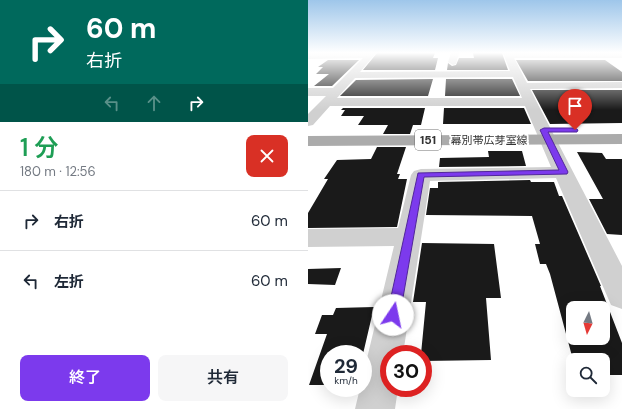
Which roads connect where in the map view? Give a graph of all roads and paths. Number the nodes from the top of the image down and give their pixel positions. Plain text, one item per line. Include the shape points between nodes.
1 (355, 72) edge
2 (516, 74) joint
3 (352, 75) junction
4 (599, 75) dead end
5 (610, 85) junction
6 (622, 85) edge
7 (522, 86) junction
8 (354, 88) dead end
9 (436, 88) dead end
10 (338, 90) junction
11 (308, 92) edge
12 (622, 95) edge
13 (326, 102) junction
14 (433, 102) junction
15 (530, 102) junction
16 (308, 122) edge
17 (622, 130) edge
18 (308, 132) edge
19 (546, 135) junction
20 (622, 139) edge
21 (308, 141) edge
22 (564, 172) junction
23 (408, 237) junction
24 (308, 238) edge
25 (613, 259) edge
26 (622, 296) edge
27 (375, 409) edge

1 - 3 street
2 - 3 street
2 - 7 street
3 - 10 street
4 - 5 street
5 - 6 street
5 - 7 street
5 - 12 street
7 - 15 street
8 - 10 street
9 - 14 street
10 - 11 street
10 - 13 street
13 - 14 street
13 - 16 street
14 - 15 street
15 - 19 street
17 - 19 main road, 幕別帯広芽室線 / 151
18 - 19 main road, 幕別帯広芽室線 / 151
19 - 20 main road, 幕別帯広芽室線 / 151
19 - 21 main road, 幕別帯広芽室線 / 151
19 - 22 street
22 - 23 street via 421,174
22 - 25 street
23 - 24 street
23 - 27 street
25 - 26 street

